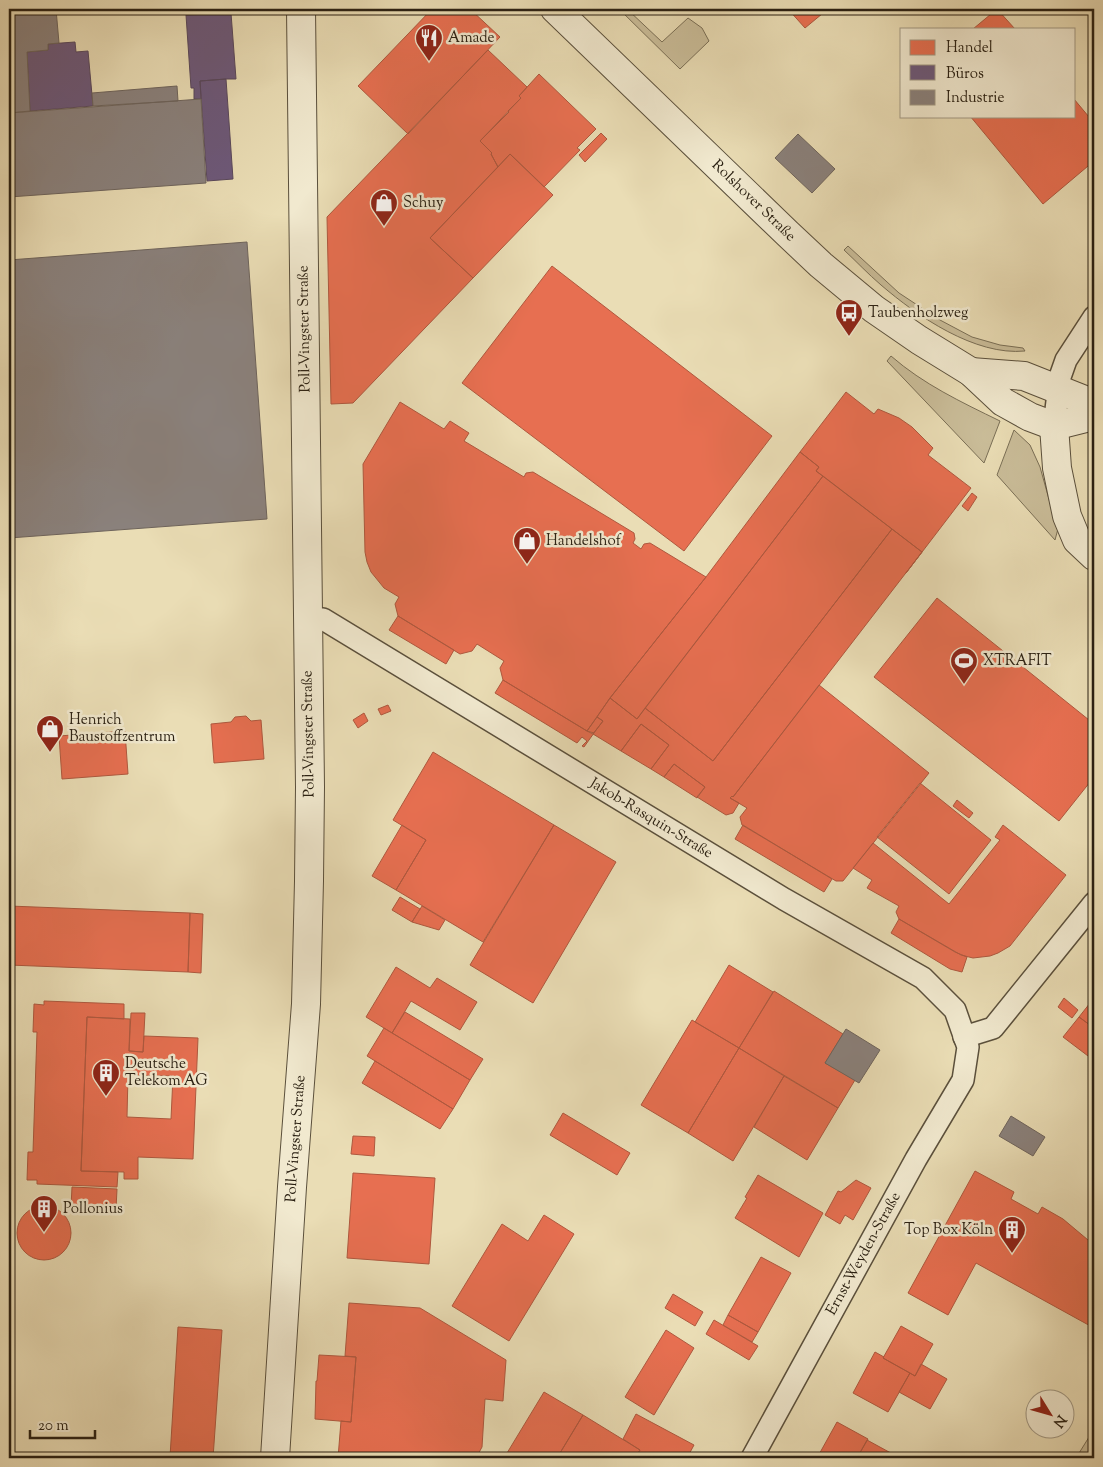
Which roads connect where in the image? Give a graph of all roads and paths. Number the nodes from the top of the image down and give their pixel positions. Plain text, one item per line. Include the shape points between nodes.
1 (301, 9) edge
2 (555, 9) edge
3 (1094, 317) edge
4 (971, 372) junction
5 (1058, 390) junction
6 (1094, 410) edge
7 (1094, 416) edge
8 (1054, 426) junction
9 (1094, 556) edge
10 (308, 621) junction
11 (1094, 903) edge
12 (966, 1042) junction
13 (275, 1458) edge
14 (752, 1458) edge

1 - 10 street, Poll-Vingster Straße
2 - 4 street, Rolshover Straße via 821,265 874,309
3 - 5 street via 1066,360
4 - 5 street, Rolshover Straße via 1024,376
4 - 8 street, Rolshover Straße via 1001,400
5 - 6 street, Rolshover Straße via 1082,399
5 - 8 street
7 - 8 street
8 - 9 street via 1057,468 1067,516 1077,540
10 - 12 street, Jakob-Rasquin-Straße via 323,619 784,899 923,978 955,1010
10 - 13 street, Poll-Vingster Straße via 310,787 306,1004
11 - 12 street via 993,1028
12 - 14 street, Ernst-Weyden-Straße via 963,1080 916,1158

